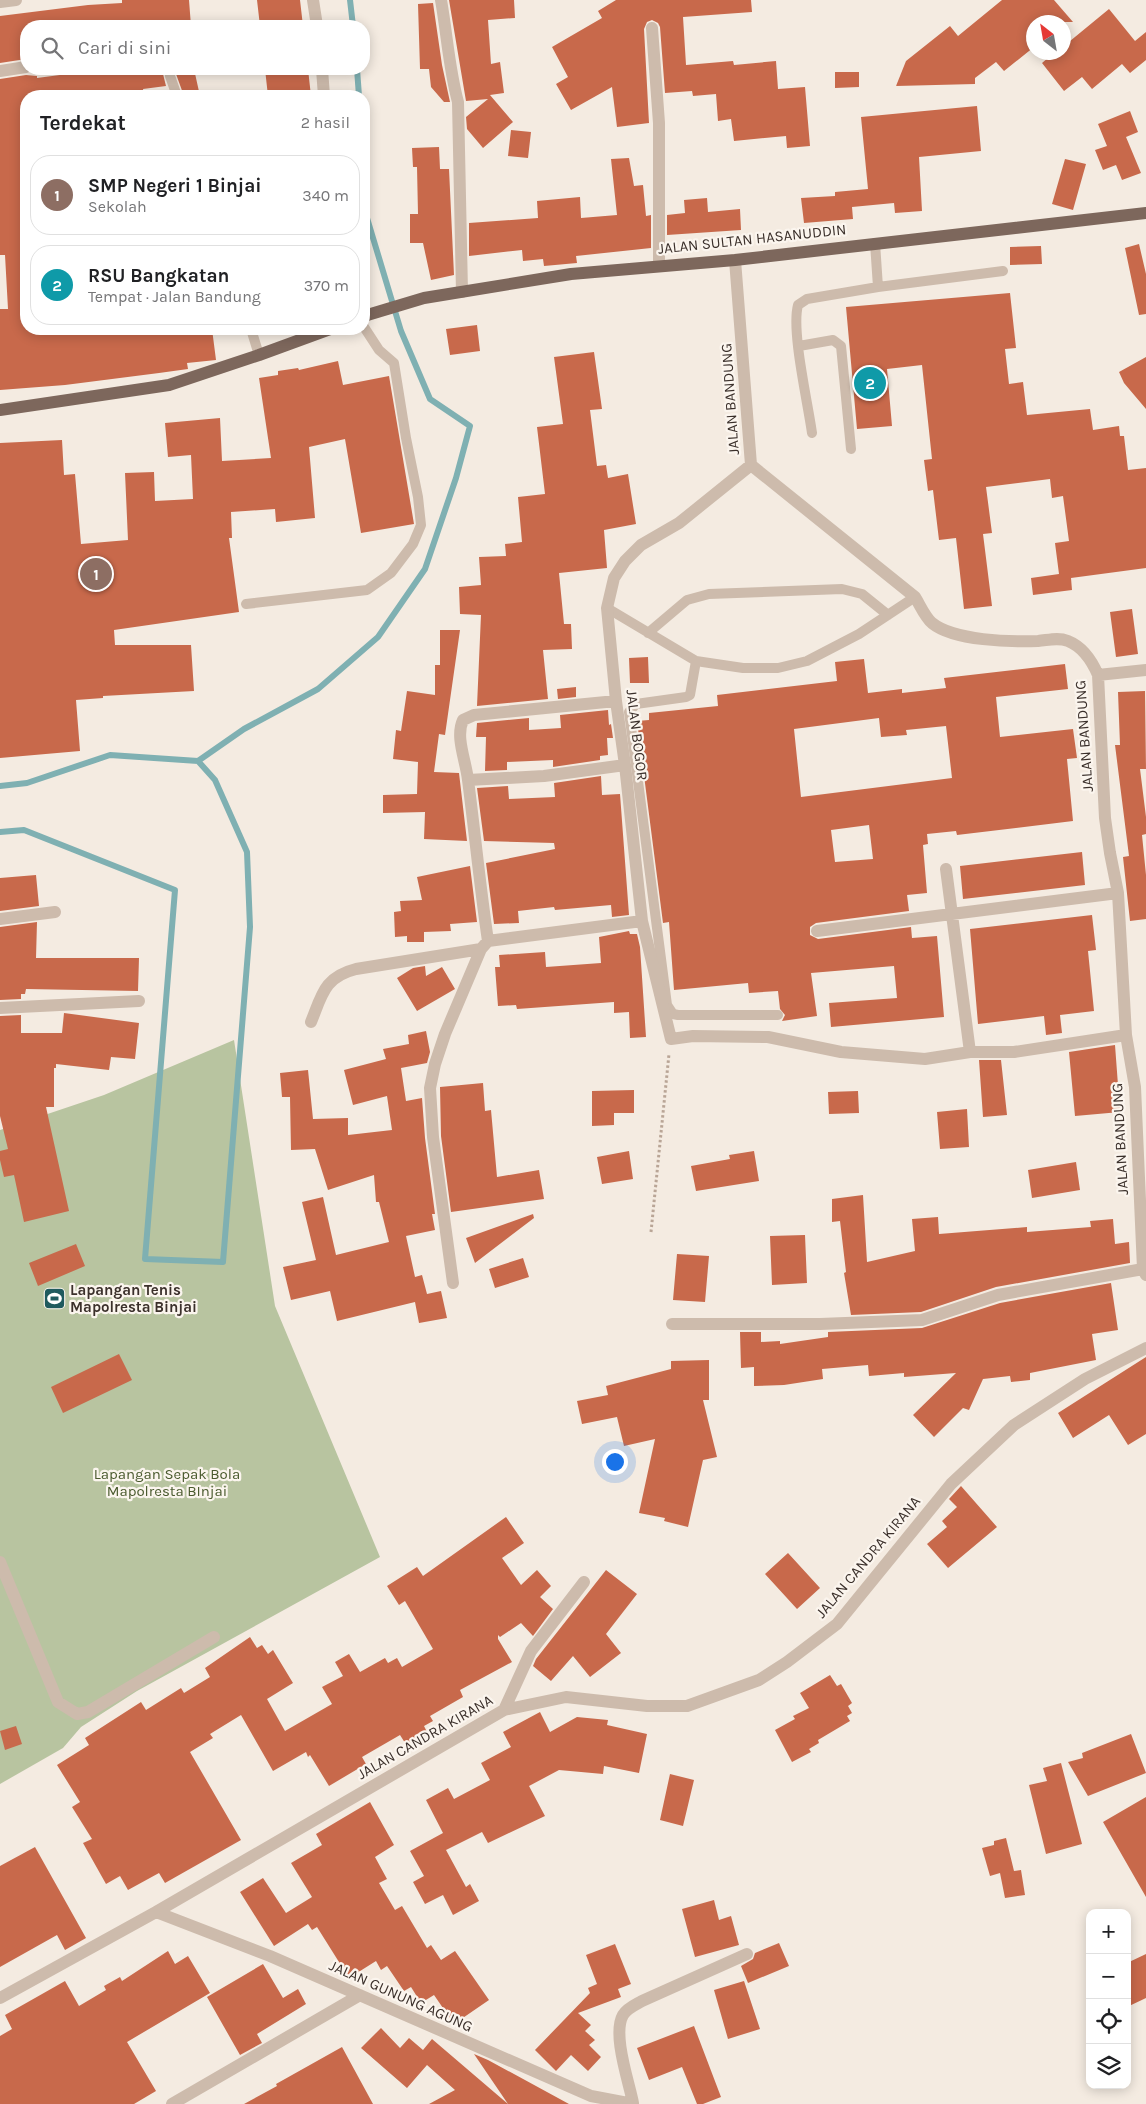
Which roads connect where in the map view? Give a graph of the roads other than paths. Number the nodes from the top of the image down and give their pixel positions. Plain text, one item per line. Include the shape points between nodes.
1 (16, 0) edge
2 (313, 0) edge
3 (442, 0) edge
4 (0, 2) edge
5 (316, 20) edge
6 (652, 28) dead end
7 (20, 68) edge
8 (0, 72) edge
9 (322, 75) edge
10 (170, 76) dead end
11 (175, 90) edge
12 (324, 90) edge
13 (1146, 213) edge
14 (875, 242) junction
15 (735, 260) junction
16 (659, 265) junction
17 (1003, 271) dead end
18 (878, 286) junction
19 (462, 292) junction
20 (370, 314) edge
21 (253, 335) edge
22 (314, 335) edge
23 (369, 335) edge
24 (799, 346) junction
25 (259, 355) junction
26 (0, 410) edge
27 (812, 433) dead end
28 (851, 448) dead end
29 (751, 465) junction
30 (915, 597) junction
31 (246, 604) dead end
32 (608, 608) junction
33 (888, 615) junction
34 (648, 633) junction
35 (696, 661) junction
36 (1146, 670) edge
37 (1098, 675) junction
38 (616, 701) junction
39 (626, 765) junction
40 (468, 780) junction
41 (946, 869) dead end
42 (1118, 893) junction
43 (55, 912) dead end
44 (952, 914) junction
45 (0, 919) edge
46 (642, 921) junction
47 (817, 931) dead end
48 (485, 945) junction
49 (139, 1001) dead end
50 (0, 1008) edge
51 (778, 1015) dead end
52 (310, 1022) dead end
53 (1126, 1035) junction
54 (970, 1052) junction
55 (1140, 1085) edge
56 (1144, 1272) edge
57 (453, 1283) dead end
58 (672, 1324) dead end
59 (1146, 1348) edge
60 (0, 1562) edge
61 (584, 1582) dead end
62 (214, 1637) dead end
63 (504, 1710) junction
64 (156, 1912) junction
65 (747, 1954) dead end
66 (360, 1995) junction
67 (0, 1998) edge
68 (591, 2096) junction
69 (172, 2104) edge
70 (579, 2104) edge
71 (633, 2104) edge

1 - 4 street
2 - 5 street
3 - 19 street via 458,102
6 - 16 street via 659,124
7 - 8 street
9 - 12 street
10 - 11 lane
13 - 14 main road, JALAN SULTAN HASANUDDIN
14 - 15 main road, JALAN SULTAN HASANUDDIN
14 - 18 lane
15 - 16 main road, JALAN SULTAN HASANUDDIN
15 - 29 street, JALAN BANDUNG
16 - 19 main road, JALAN SULTAN HASANUDDIN via 571,274
17 - 18 lane
18 - 24 lane via 807,299 798,305
19 - 20 main road, JALAN SULTAN HASANUDDIN via 424,298
21 - 25 lane
22 - 25 main road
23 - 31 lane via 379,350 394,363 418,497 421,526 413,544 391,573 367,590
24 - 27 lane
24 - 28 lane via 833,340 841,346
25 - 26 main road via 169,385
29 - 30 street, JALAN BANDUNG
29 - 32 street, JALAN BOGOR via 679,523 641,545 625,561 614,578
30 - 33 lane
30 - 37 street, JALAN BANDUNG via 932,623 952,632 996,640 1058,638 1071,642 1092,660
32 - 34 lane
32 - 38 street, JALAN BOGOR
33 - 34 lane via 862,594 842,589 709,594 687,600
33 - 35 lane via 808,661 778,668 712,665
34 - 35 lane
35 - 51 lane via 690,694 636,704 629,712 667,1005 673,1014 678,1015
36 - 37 street
37 - 42 street, JALAN BANDUNG via 1106,818
38 - 39 street, JALAN BOGOR
38 - 40 street via 465,718 459,728
39 - 40 street via 544,776
39 - 46 street, JALAN BOGOR
40 - 48 street
41 - 44 street
42 - 44 street
42 - 53 street, JALAN BANDUNG
43 - 45 street
44 - 47 street
44 - 54 street
46 - 48 street
46 - 54 street, JALAN BOGOR via 671,1039 693,1036 768,1037 841,1052 924,1059
48 - 52 street via 356,969 337,976 324,990
48 - 57 street via 444,1034 430,1088 433,1137
49 - 50 street
53 - 54 street via 1014,1052
53 - 55 street, JALAN BANDUNG
55 - 56 street, JALAN BANDUNG
56 - 58 street via 998,1294 922,1320
59 - 63 street, JALAN CANDRA KIRANA via 1085,1380 1014,1425 951,1484 837,1624 759,1680 687,1706 647,1706 566,1697
60 - 62 street via 58,1702 77,1714 88,1712
61 - 63 street via 531,1651
63 - 64 street, JALAN CANDRA KIRANA
64 - 66 street, JALAN GUNUNG AGUNG
64 - 67 street, JALAN CANDRA KIRANA
65 - 71 street via 628,2009 623,2016 620,2046
66 - 68 street, JALAN GUNUNG AGUNG
66 - 69 street
68 - 70 street
68 - 71 street, JALAN GUNUNG AGUNG

